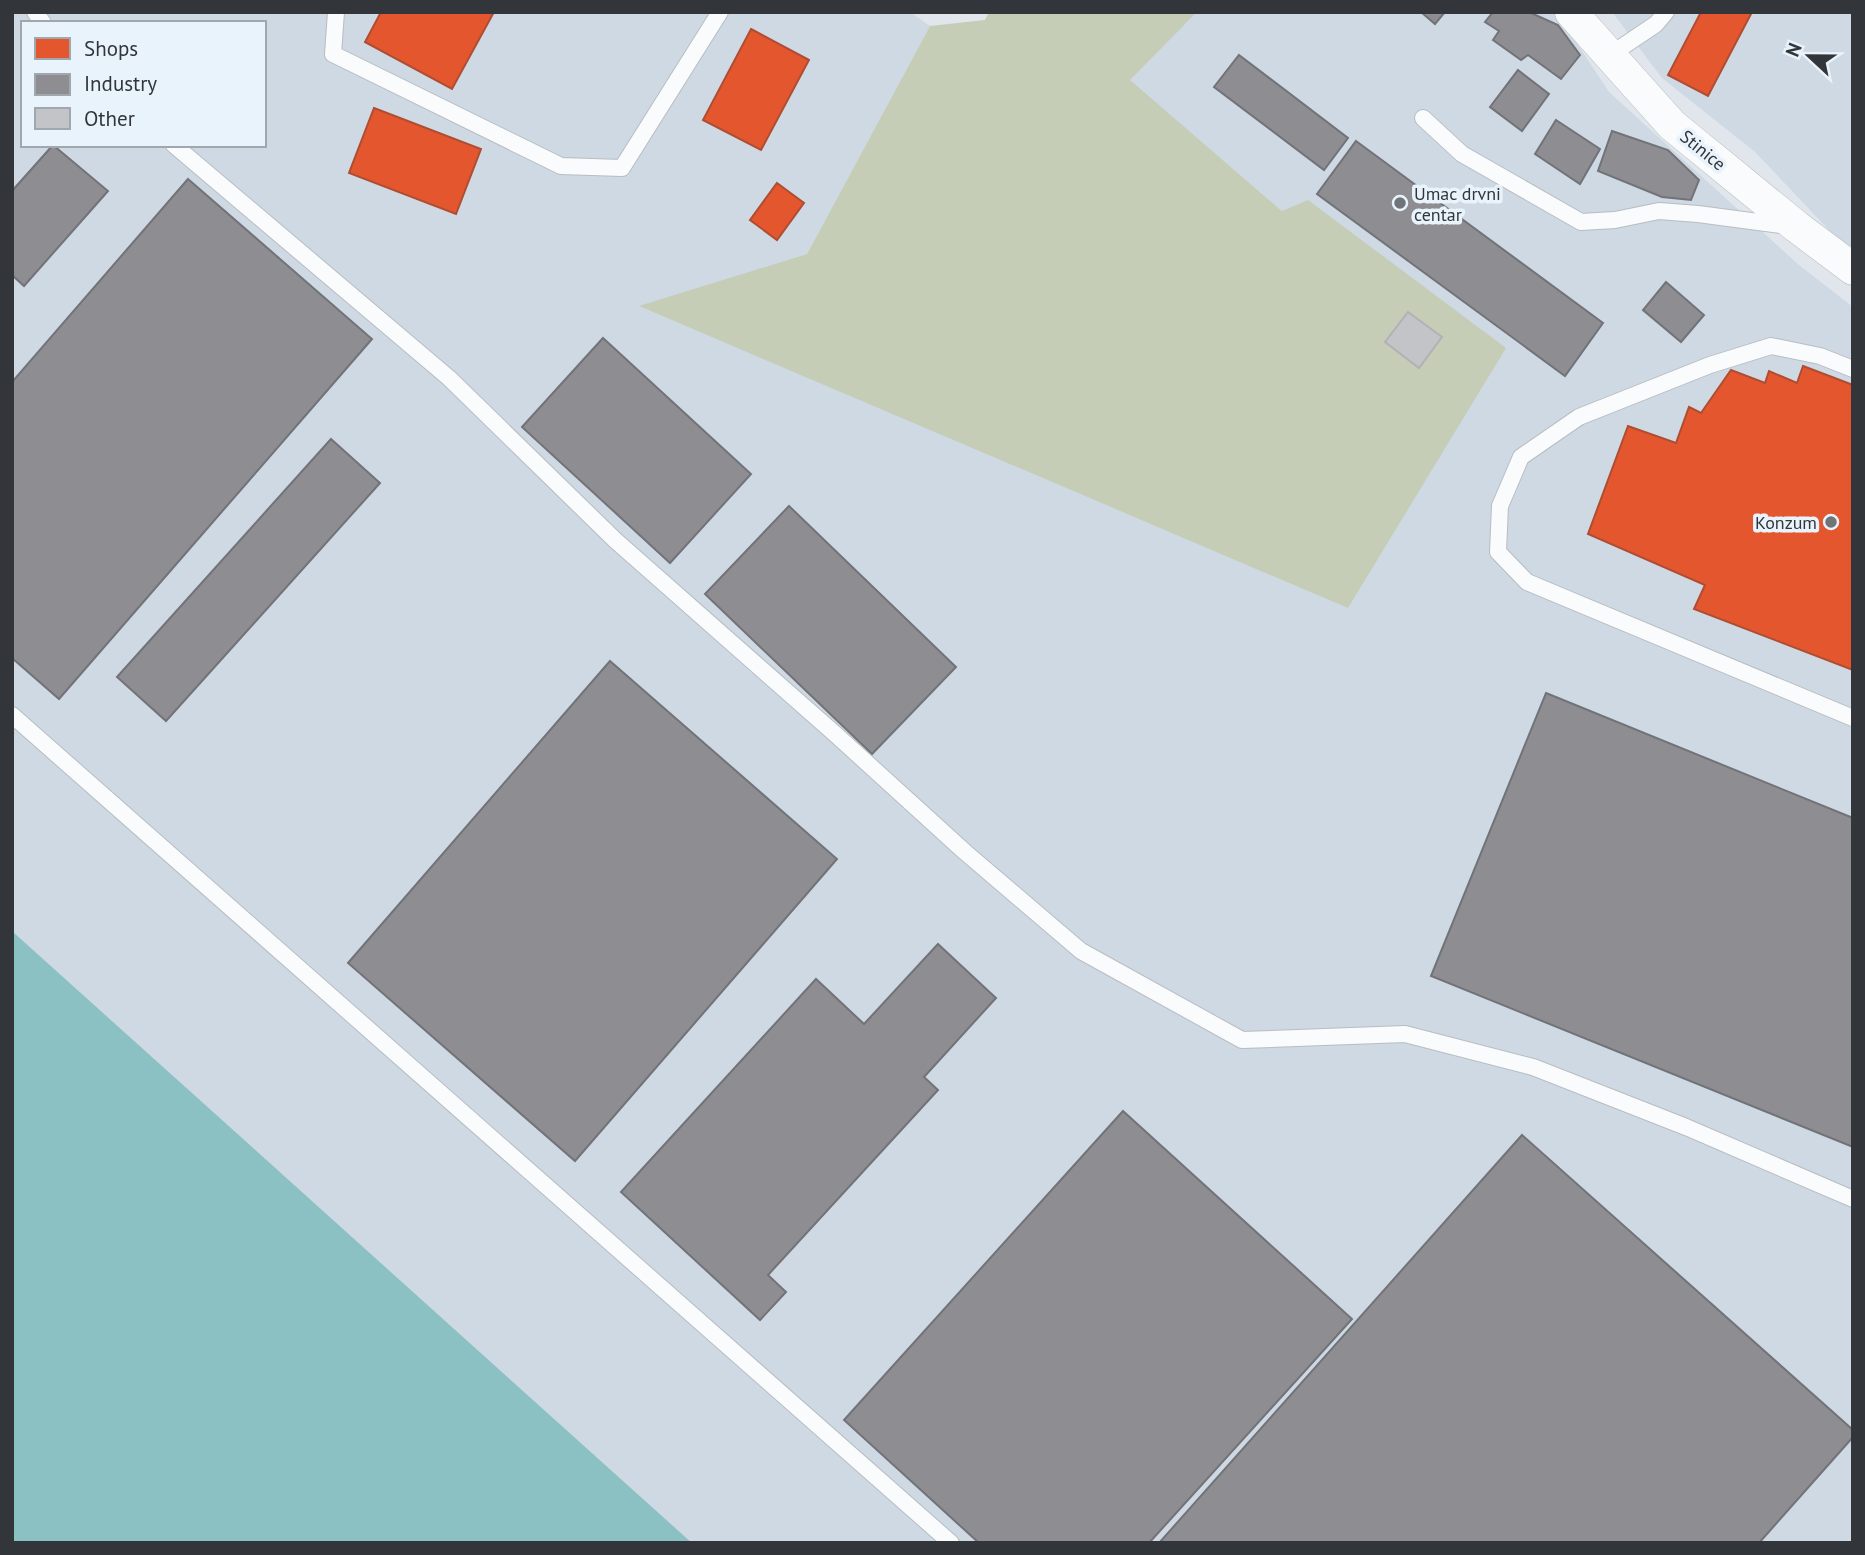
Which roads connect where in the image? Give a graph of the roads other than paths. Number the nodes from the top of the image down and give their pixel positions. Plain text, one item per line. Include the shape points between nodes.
1 (336, 12) edge
2 (720, 12) edge
3 (1571, 12) edge
4 (1666, 12) edge
5 (1610, 55) junction
6 (1423, 118) dead end
7 (176, 147) edge
8 (1797, 227) junction
9 (1853, 269) edge
10 (1853, 369) edge
11 (12, 715) edge
12 (1853, 718) edge
13 (1853, 1199) edge
14 (951, 1543) edge

1 - 2 lane via 333,54 561,166 621,168
3 - 5 street, Stinice
4 - 5 lane
5 - 8 street, Stinice via 1672,125
6 - 8 lane via 1462,154 1581,222 1659,211
7 - 13 lane via 449,378 615,540 1081,951 1242,1040 1405,1034 1532,1067
8 - 9 street, Stinice
10 - 12 lane via 1820,356 1771,346 1579,416 1521,457 1500,506 1499,552 1527,582
11 - 14 lane

